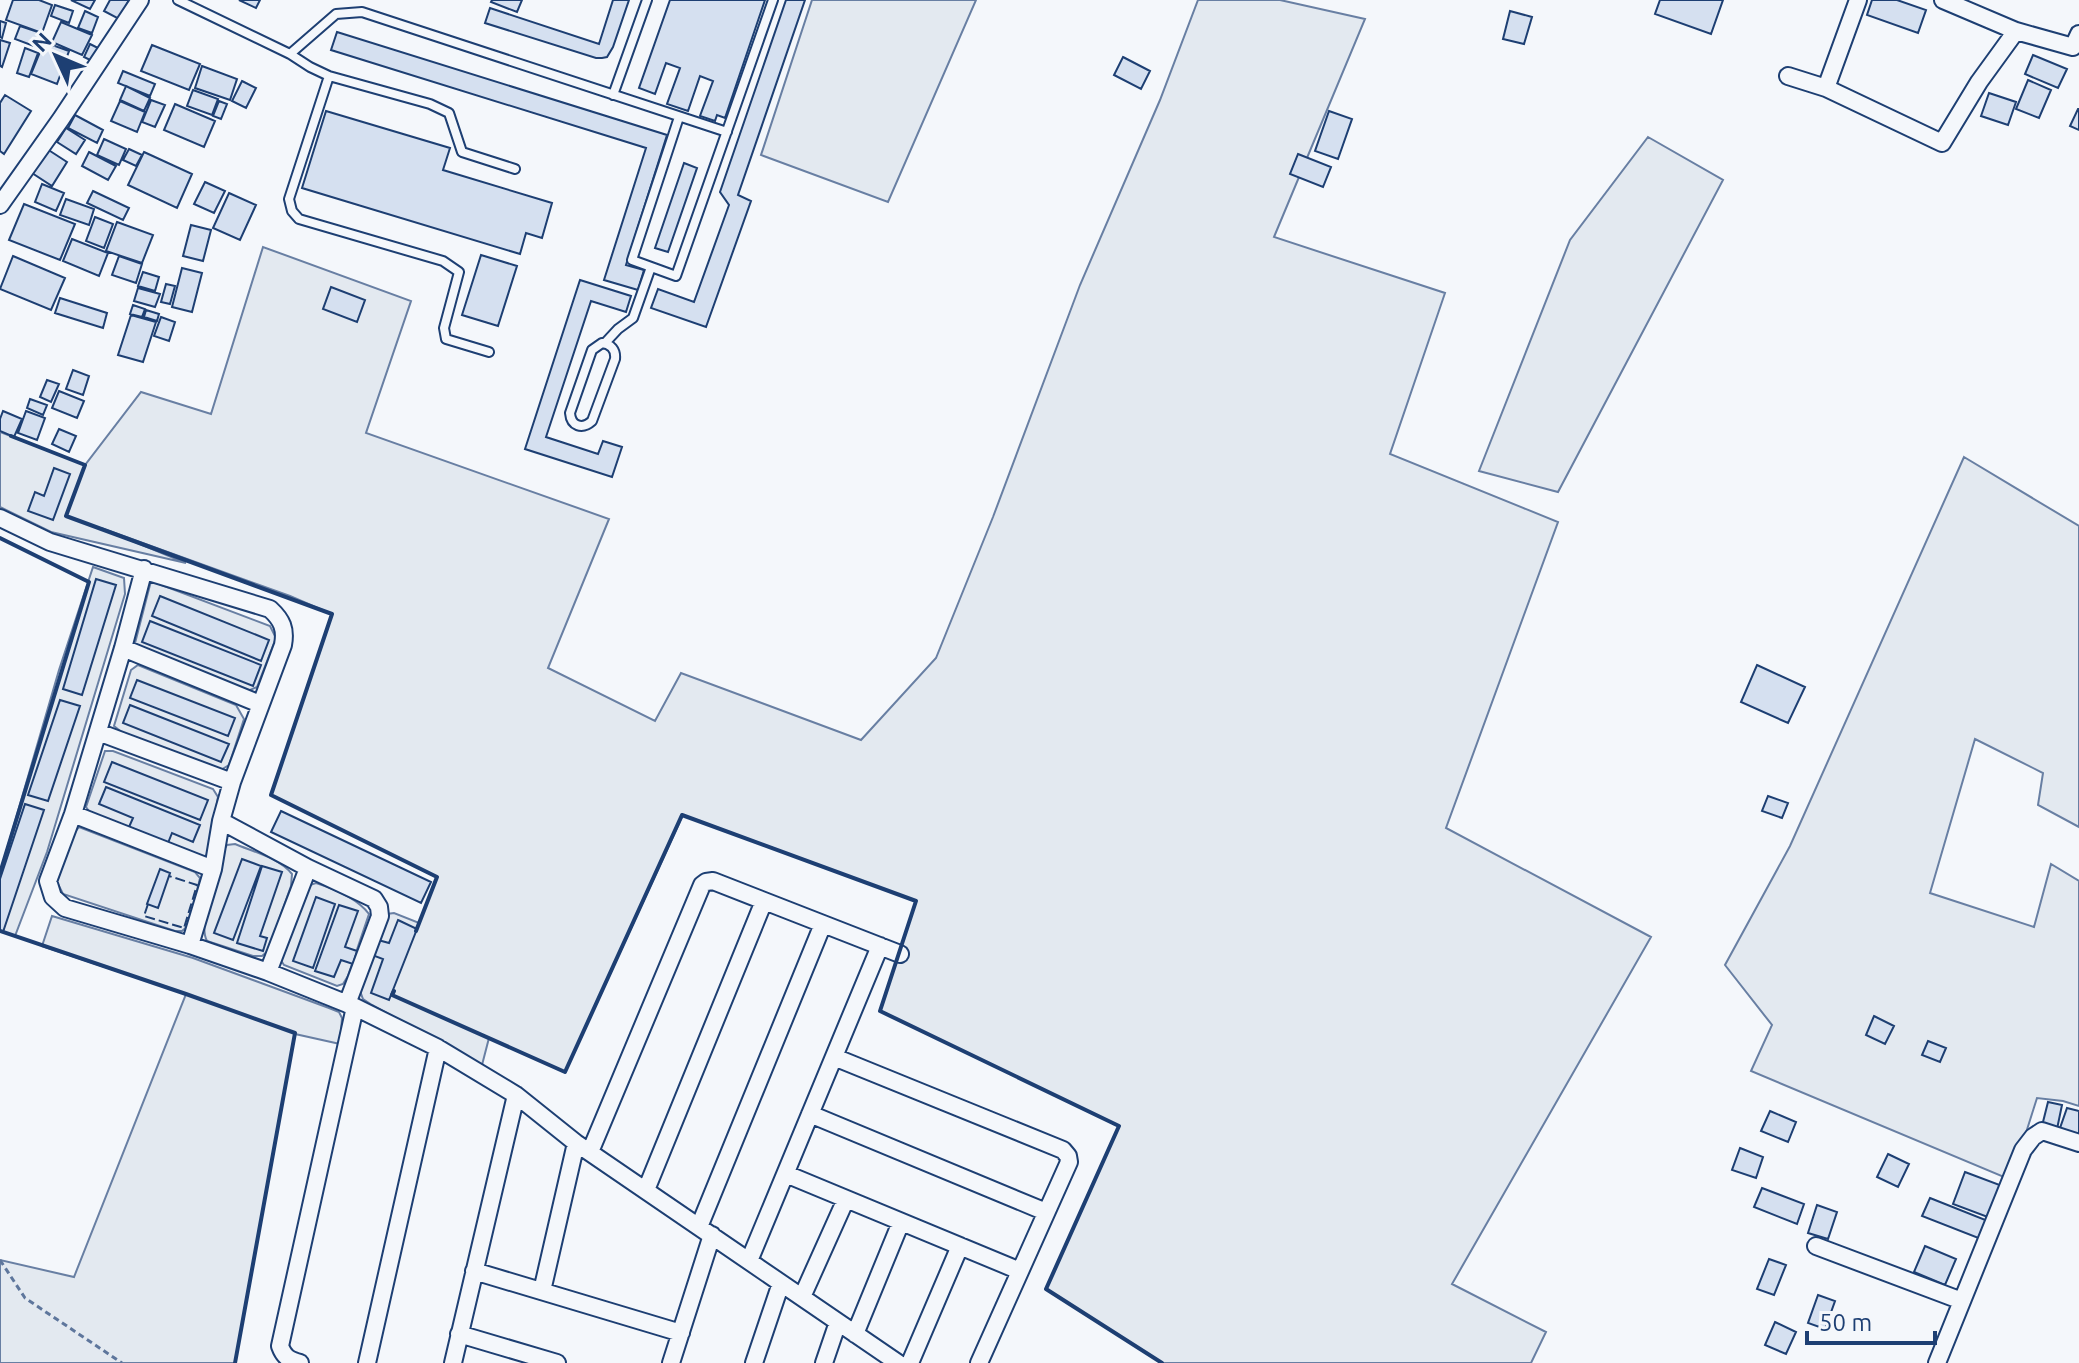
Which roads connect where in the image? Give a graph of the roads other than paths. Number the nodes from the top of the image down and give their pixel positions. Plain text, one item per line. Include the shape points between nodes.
1 (140, 0) edge
2 (178, 0) edge
3 (647, 0) edge
4 (773, 0) edge
5 (1858, 0) edge
6 (1943, 0) edge
7 (2016, 31) junction
8 (2079, 34) edge
9 (290, 54) junction
10 (329, 76) junction
11 (1788, 76) dead end
12 (1826, 88) junction
13 (613, 95) junction
14 (679, 117) junction
15 (727, 132) junction
16 (515, 169) dead end
17 (0, 205) edge
18 (651, 267) junction
19 (605, 343) junction
20 (489, 352) dead end
21 (0, 518) edge
22 (144, 569) junction
23 (123, 648) junction
24 (260, 704) junction
25 (98, 732) junction
26 (232, 782) junction
27 (73, 814) junction
28 (221, 821) junction
29 (308, 868) junction
30 (213, 869) junction
31 (764, 901) junction
32 (823, 924) junction
33 (190, 945) junction
34 (880, 946) junction
35 (900, 954) dead end
36 (268, 972) junction
37 (351, 1005) junction
38 (438, 1048) junction
39 (834, 1057) junction
40 (516, 1095) junction
41 (810, 1114) junction
42 (2079, 1143) edge
43 (583, 1147) junction
44 (786, 1174) junction
45 (646, 1190) junction
46 (846, 1199) junction
47 (1046, 1212) junction
48 (901, 1222) junction
49 (706, 1231) junction
50 (960, 1246) junction
51 (1816, 1246) dead end
52 (749, 1261) junction
53 (474, 1271) junction
54 (1020, 1271) junction
55 (781, 1283) junction
56 (542, 1291) junction
57 (802, 1297) junction
58 (1962, 1301) junction
59 (838, 1322) junction
60 (681, 1333) junction
61 (459, 1334) junction
62 (855, 1334) junction
63 (899, 1362) edge
64 (300, 1363) edge
65 (367, 1363) edge
66 (453, 1363) edge
67 (557, 1363) edge
68 (671, 1363) edge
69 (754, 1363) edge
70 (824, 1363) edge
71 (979, 1363) edge
72 (1937, 1363) edge

1 - 17 street
2 - 9 lane
3 - 13 lane
4 - 15 lane
5 - 12 street
6 - 7 street
7 - 8 street via 2073,47
7 - 12 street via 1942,143
9 - 10 lane
9 - 13 lane via 336,14 362,12
10 - 16 lane via 449,113 462,152
10 - 20 lane via 289,199 292,211 299,219 451,266 459,272 444,328 446,339
11 - 12 street
13 - 14 lane
14 - 15 lane
14 - 18 lane via 632,260
15 - 18 lane via 676,276
18 - 19 lane via 633,318
19 - 19 lane via 592,350 570,413 577,425 592,421 615,359 615,351
21 - 22 street via 50,542
22 - 23 street
22 - 24 street via 278,616 284,626 283,645
23 - 24 street
23 - 25 street
24 - 26 street
25 - 26 street
25 - 27 street
26 - 28 street
27 - 30 street
27 - 33 street via 48,881 58,903
28 - 29 street
28 - 30 street
29 - 36 street
29 - 37 street via 374,899 379,907
30 - 33 street
31 - 32 street
31 - 43 street via 713,881 702,885
31 - 45 street
32 - 34 street
32 - 49 street
33 - 36 street
34 - 35 street
34 - 39 street
36 - 37 street
37 - 38 street
37 - 64 street via 280,1346 290,1360
38 - 40 street
38 - 65 street
39 - 41 street
39 - 47 street via 1063,1150 1069,1162
40 - 43 street
40 - 53 street
41 - 44 street
41 - 47 street
42 - 58 street via 2042,1131 2023,1150
43 - 45 street
43 - 56 street
44 - 46 street
44 - 52 street
45 - 49 street
46 - 48 street
46 - 57 street
47 - 54 street
48 - 50 street
48 - 62 street
49 - 52 street
49 - 60 street
50 - 54 street
50 - 63 street
51 - 58 street
52 - 55 street
53 - 56 street
53 - 61 street
54 - 71 street
55 - 57 street
55 - 69 street
56 - 60 street
57 - 59 street
58 - 72 street
59 - 62 street
59 - 70 street
60 - 68 street
61 - 66 street
61 - 67 street
62 - 63 street

